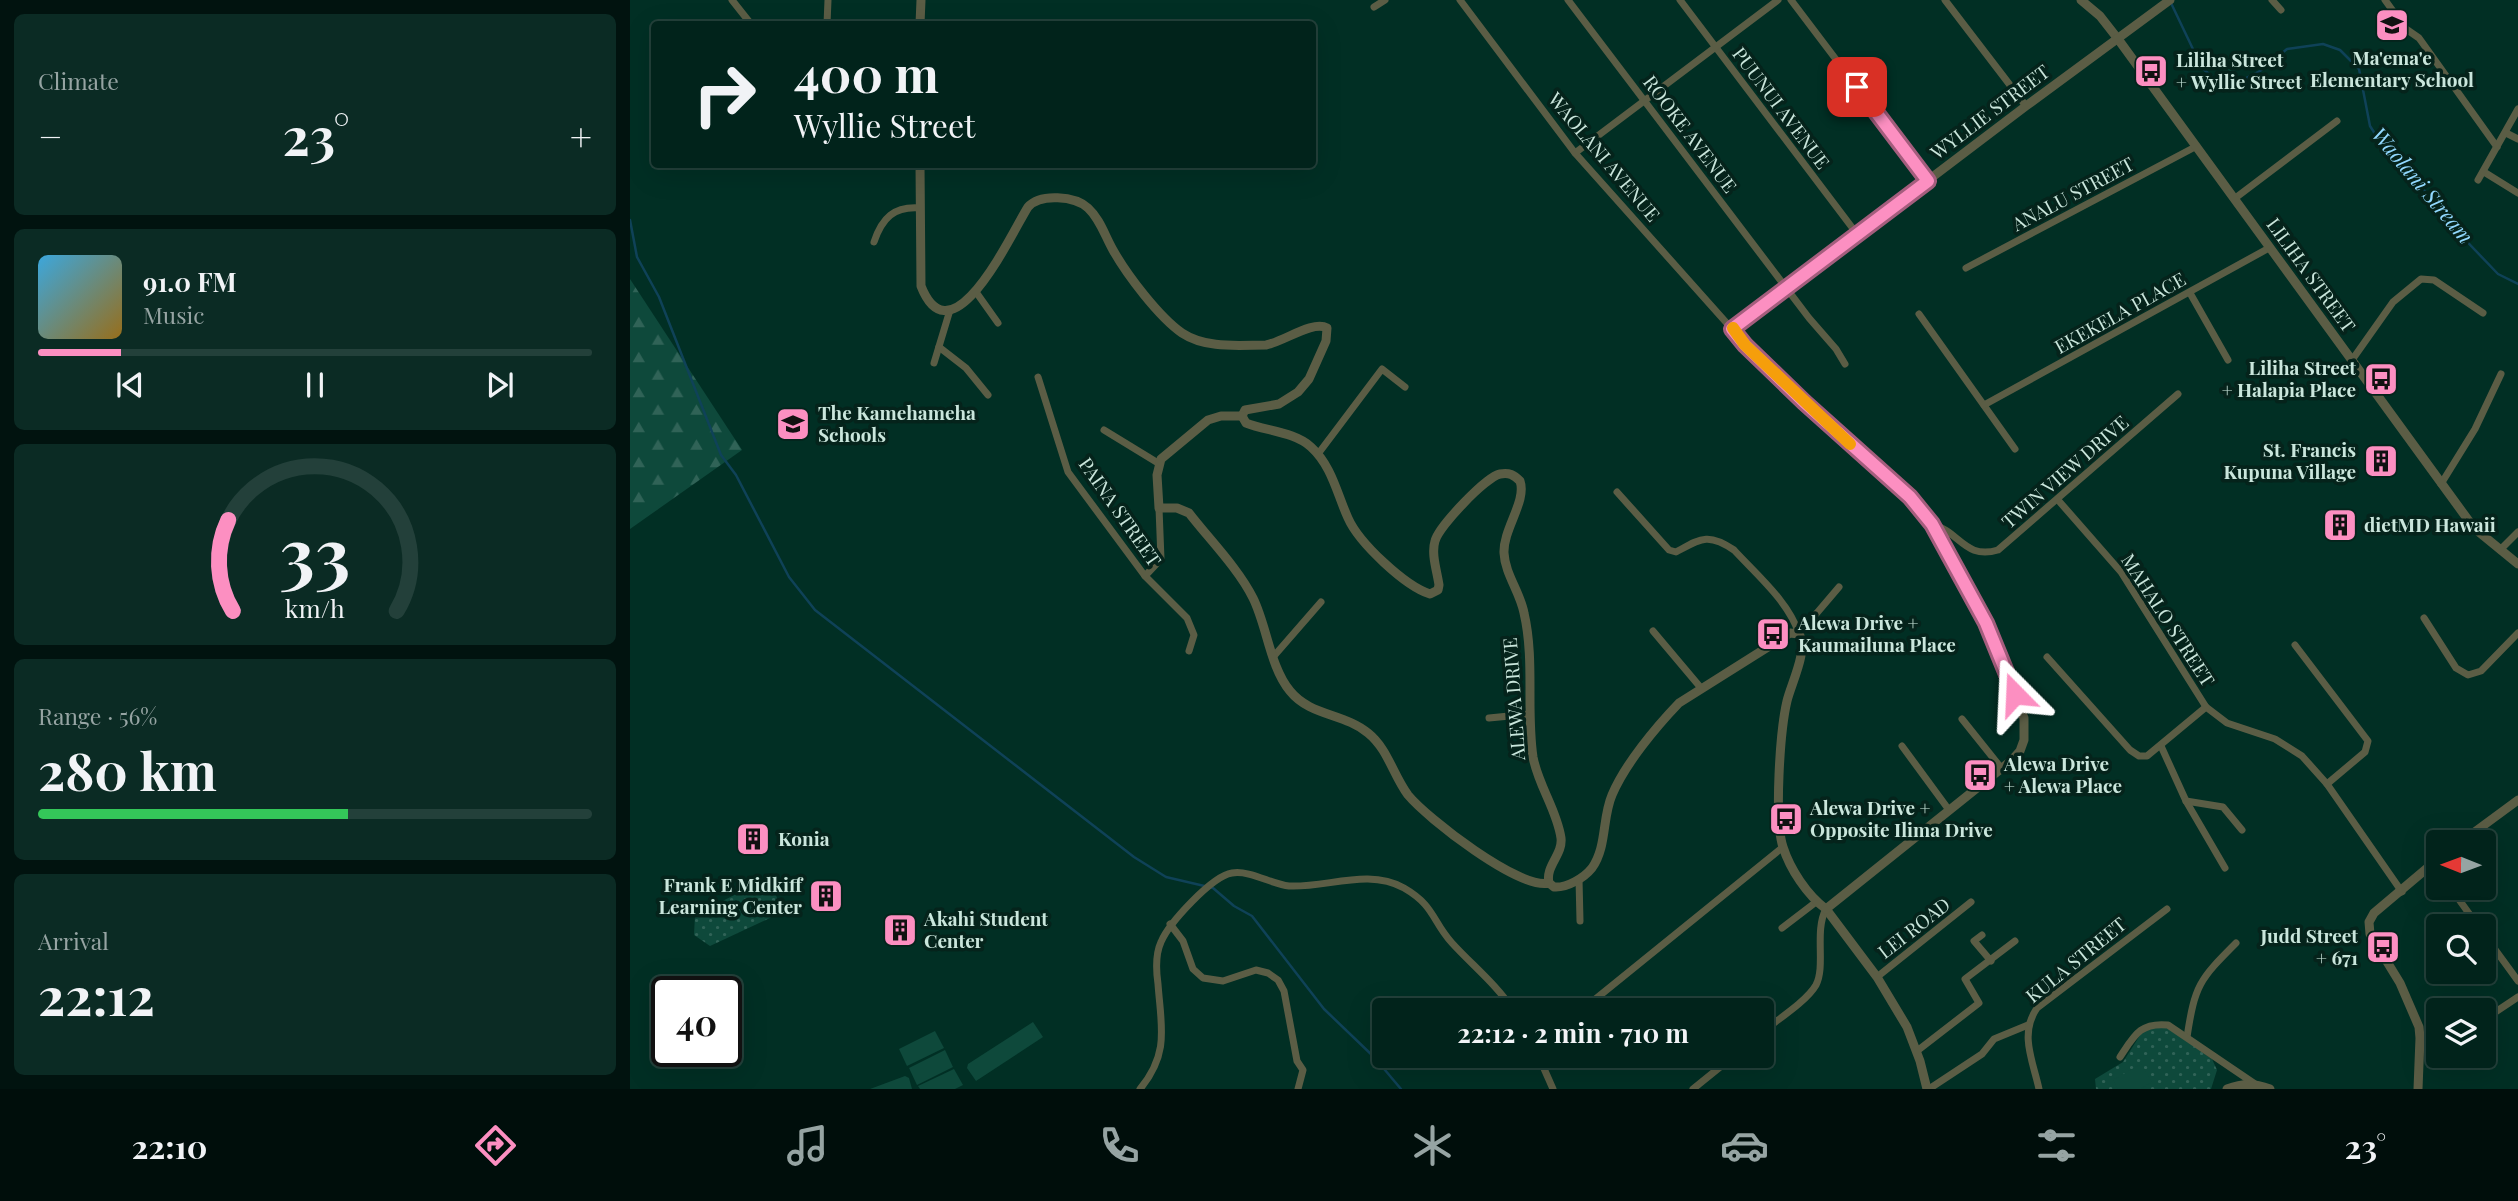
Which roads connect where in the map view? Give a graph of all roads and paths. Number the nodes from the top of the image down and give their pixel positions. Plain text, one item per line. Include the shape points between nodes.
1 (732, 0) edge
2 (828, 0) edge
3 (921, 0) edge
4 (1385, 0) edge
5 (1460, 0) edge
6 (1568, 0) edge
7 (1680, 0) edge
8 (1778, 0) edge
9 (1791, 0) edge
10 (1945, 0) edge
11 (2081, 0) edge
12 (2272, 0) edge
13 (2385, 0) edge
14 (2167, 3) edge
15 (1374, 8) dead end
16 (2281, 10) dead end
17 (749, 21) edge
18 (827, 21) edge
19 (920, 21) edge
20 (2118, 39) junction
21 (1716, 47) junction
22 (1645, 101) junction
23 (2026, 106) junction
24 (2518, 109) edge
25 (2337, 121) dead end
26 (2506, 133) junction
27 (2518, 139) edge
28 (2195, 147) junction
29 (2497, 147) junction
30 (1575, 153) junction
31 (920, 168) edge
32 (2484, 172) junction
33 (2478, 180) dead end
34 (1928, 181) junction
35 (2518, 193) edge
36 (2234, 200) junction
37 (920, 208) junction
38 (1857, 234) junction
39 (874, 242) dead end
40 (2269, 248) junction
41 (1966, 268) dead end
42 (1786, 288) junction
43 (976, 292) junction
44 (2190, 293) junction
45 (950, 310) junction
46 (2483, 313) dead end
47 (1919, 314) dead end
48 (999, 323) dead end
49 (1732, 329) junction
50 (939, 347) junction
51 (2228, 360) dead end
52 (2352, 360) junction
53 (934, 363) dead end
54 (1845, 364) dead end
55 (2501, 374) dead end
56 (1038, 377) dead end
57 (1405, 387) dead end
58 (2178, 394) dead end
59 (988, 395) dead end
60 (1984, 404) junction
61 (1242, 416) junction
62 (1104, 430) dead end
63 (2015, 449) dead end
64 (1318, 454) junction
65 (1158, 463) junction
66 (2441, 484) junction
67 (1616, 492) dead end
68 (2058, 500) junction
69 (1159, 508) junction
70 (1932, 524) junction
71 (2518, 532) edge
72 (2500, 550) junction
73 (2518, 564) edge
74 (1145, 576) junction
75 (1839, 587) dead end
76 (1321, 602) dead end
77 (2424, 618) dead end
78 (1653, 631) dead end
79 (2518, 633) edge
80 (1799, 634) junction
81 (2295, 645) dead end
82 (1189, 652) dead end
83 (1274, 656) junction
84 (2047, 657) dead end
85 (1700, 688) junction
86 (2206, 707) junction
87 (1530, 714) junction
88 (1489, 718) dead end
89 (1962, 719) dead end
90 (1902, 746) dead end
91 (2161, 746) junction
92 (2002, 769) junction
93 (2328, 784) junction
94 (2518, 800) edge
95 (2186, 801) junction
96 (1949, 810) junction
97 (2242, 830) dead end
98 (2477, 830) edge
99 (1783, 847) junction
100 (2225, 868) dead end
101 (2426, 872) edge
102 (1579, 878) junction
103 (1549, 883) junction
104 (2402, 892) junction
105 (1816, 902) junction
106 (1971, 902) dead end
107 (1826, 909) junction
108 (2167, 909) dead end
109 (1580, 921) dead end
110 (1170, 924) junction
111 (1782, 928) dead end
112 (1982, 935) dead end
113 (2014, 941) dead end
114 (2236, 943) dead end
115 (2496, 951) edge
116 (1991, 961) junction
117 (1877, 977) junction
118 (2518, 981) edge
119 (2518, 997) edge
120 (1502, 998) edge
121 (1596, 998) edge
122 (2496, 1012) edge
123 (1774, 1022) edge
124 (2028, 1025) junction
125 (2187, 1037) junction
126 (1917, 1051) junction
127 (2120, 1056) dead end
128 (1544, 1068) edge
129 (1719, 1068) edge
130 (2255, 1084) junction
131 (1140, 1089) edge
132 (1298, 1089) edge
133 (1553, 1089) edge
134 (1693, 1089) edge
135 (1928, 1089) edge
136 (2039, 1089) edge
137 (2227, 1089) edge
138 (2270, 1089) edge
139 (2418, 1089) edge

1 - 17 street
2 - 18 street
3 - 19 street
4 - 15 street
5 - 30 street, WAOLANI AVENUE
6 - 22 street, ROOKE AVENUE
7 - 21 street, PUUNUI AVENUE
8 - 21 street
9 - 34 street
10 - 23 street
11 - 20 street, LILIHA STREET
12 - 16 street
13 - 29 street
14 - 20 street, WYLLIE STREET
20 - 23 street, WYLLIE STREET
20 - 28 street, LILIHA STREET
21 - 22 street
21 - 38 street, PUUNUI AVENUE
22 - 30 street
22 - 42 street, ROOKE AVENUE
23 - 34 street, WYLLIE STREET
24 - 26 street
25 - 36 street
26 - 27 street
26 - 29 street
28 - 36 street, LILIHA STREET
28 - 41 street, ANALU STREET
29 - 32 street
30 - 49 street, WAOLANI AVENUE
31 - 37 street
32 - 33 street
32 - 35 street
34 - 38 street, WYLLIE STREET
36 - 40 street, LILIHA STREET
37 - 39 street via 889,215
37 - 45 street via 921,286 936,307
38 - 42 street, WYLLIE STREET
40 - 44 street, EKEKELA PLACE
40 - 52 street, LILIHA STREET
42 - 49 street, WYLLIE STREET
42 - 54 street, ROOKE AVENUE
43 - 45 street
43 - 48 street
43 - 61 street via 1032,202 1044,198 1084,205 1127,272 1165,318 1191,338 1208,344 1266,345 1317,325 1326,328 1326,341 1298,392 1279,404 1245,410
44 - 51 street
44 - 60 street, EKEKELA PLACE
45 - 50 street
46 - 52 street via 2434,280 2421,279 2393,302
47 - 60 street
49 - 70 street via 1804,402 1910,497
50 - 53 street
50 - 59 street via 966,368
52 - 66 street, LILIHA STREET
55 - 66 street
56 - 74 street, PAINA STREET via 1068,472
57 - 64 street via 1382,369
58 - 68 street, TWIN VIEW DRIVE
60 - 63 street
61 - 64 street via 1246,423 1301,440
61 - 65 street via 1208,420
62 - 65 street
64 - 87 street, ALEWA DRIVE via 1354,529 1389,566 1430,594 1439,585 1434,548 1443,527 1489,479 1506,473 1520,481 1521,493 1504,552 1526,619
65 - 69 street
66 - 72 street, LILIHA STREET via 2474,528
67 - 80 street via 1670,550 1676,552 1705,538 1734,550 1787,609
68 - 70 street, TWIN VIEW DRIVE via 2007,544 1989,553 1970,550 1946,529
68 - 86 street, MAHALO STREET via 2121,572
69 - 74 street via 1161,559
69 - 83 street via 1189,513 1253,598
70 - 92 street via 1986,623 2024,718 2020,751
71 - 72 street
72 - 73 street, LILIHA STREET
74 - 82 street, PAINA STREET via 1187,618 1194,635
75 - 80 street
76 - 83 street
77 - 79 street via 2456,668 2468,674 2481,671
78 - 85 street
80 - 85 street via 1790,633
80 - 99 street via 1802,651 1783,727 1779,812
81 - 93 street via 2368,741 2365,752
83 - 103 street via 1286,687 1300,701 1352,722 1372,736 1422,808 1502,869 1535,883
84 - 91 street via 2130,750 2147,757
85 - 102 street via 1665,718 1618,783 1598,857
86 - 91 street
86 - 93 street, MAHALO STREET via 2227,723 2276,739 2302,756
87 - 88 street
87 - 103 street, ALEWA DRIVE via 1534,761 1561,839 1548,873
89 - 92 street
90 - 96 street
91 - 95 street
92 - 96 street
93 - 104 street, MAHALO STREET
94 - 98 street
95 - 97 street via 2223,807
95 - 100 street
96 - 107 street
99 - 105 street
99 - 121 street
101 - 104 street
102 - 103 street via 1560,887
102 - 109 street
104 - 139 street via 2374,913 2369,928 2416,1018
105 - 107 street
105 - 111 street
106 - 117 street, LEI ROAD
107 - 117 street
107 - 123 street via 1821,919 1818,982
108 - 124 street, KULA STREET via 2043,1003
110 - 120 street via 1217,880 1232,873 1285,886 1359,879 1389,882 1432,909 1449,940
110 - 131 street via 1159,944 1156,965 1163,1043 1153,1073
110 - 132 street via 1183,941 1193,969 1203,978 1223,981 1256,970 1282,985 1297,1061 1303,1070
112 - 116 street via 1974,941
113 - 116 street
114 - 125 street via 2198,986
115 - 118 street
116 - 126 street via 1965,979 1979,1003
117 - 126 street
119 - 122 street
124 - 135 street via 1994,1039 1982,1054
124 - 136 street, KULA STREET via 2027,1044
125 - 127 street via 2155,1023 2138,1030
125 - 130 street
126 - 135 street
128 - 133 street
129 - 134 street
130 - 137 street
130 - 138 street

